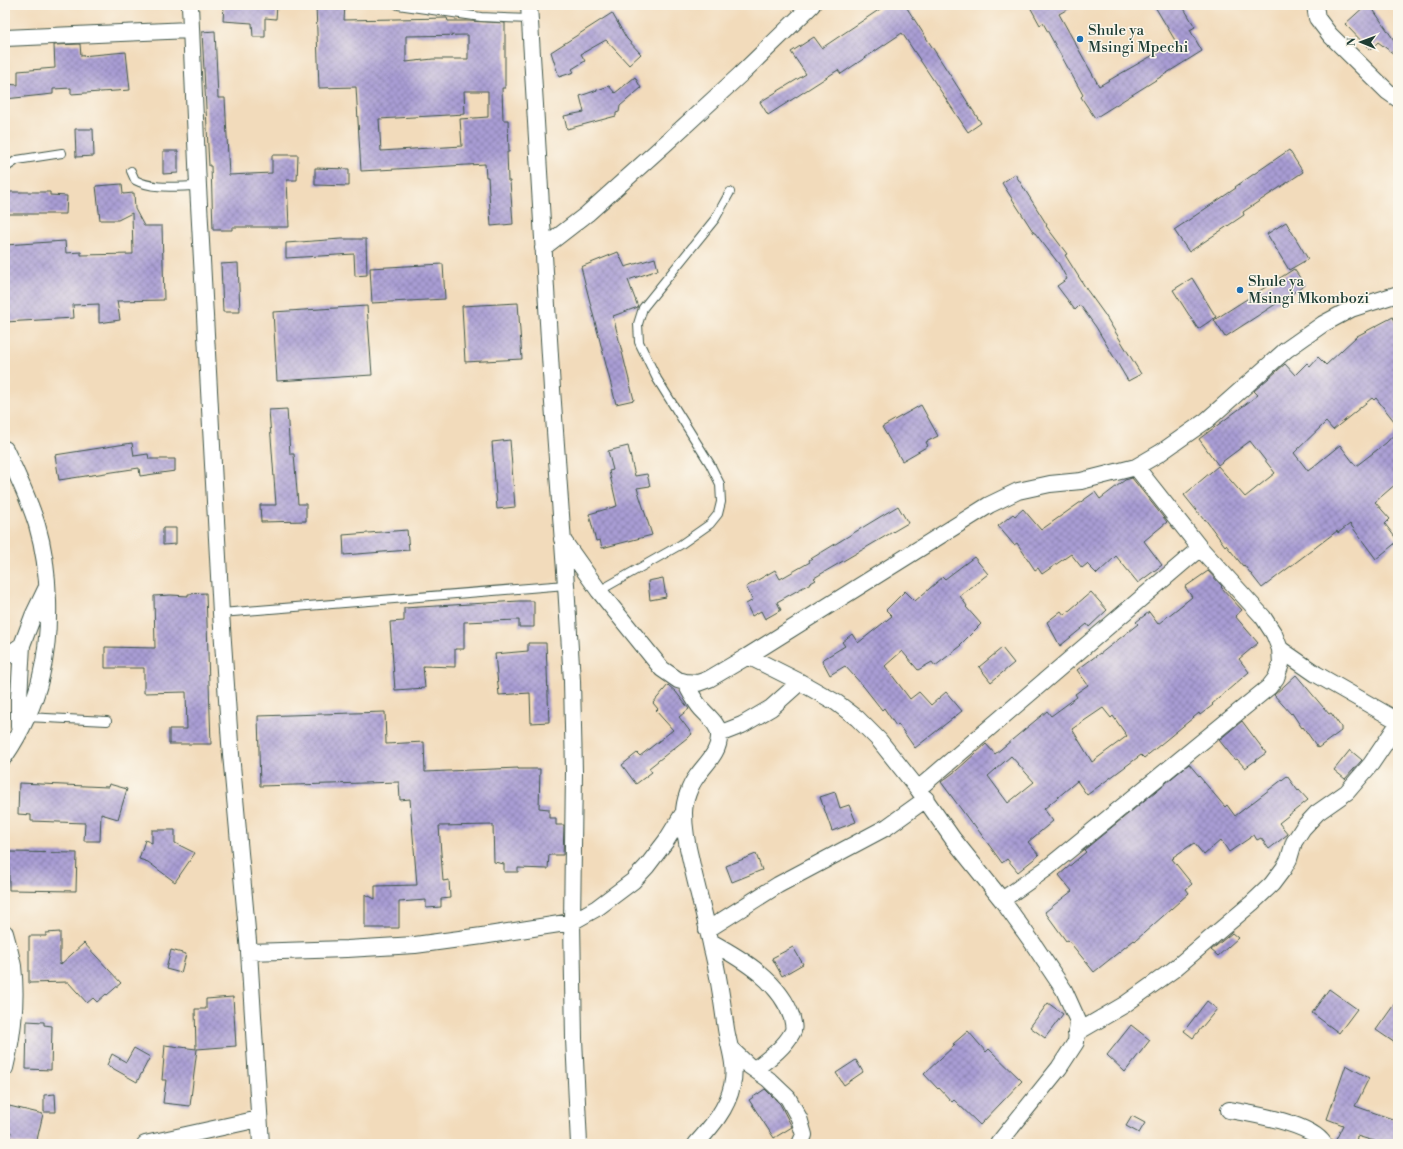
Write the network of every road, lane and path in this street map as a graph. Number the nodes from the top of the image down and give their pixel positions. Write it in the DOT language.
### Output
graph roads {
  1 [pos="190,5"];
  2 [pos="398,5"];
  3 [pos="812,5"];
  4 [pos="1315,5"];
  5 [pos="530,12"];
  6 [pos="190,30"];
  7 [pos="5,38"];
  8 [pos="1398,99"];
  9 [pos="62,153"];
  10 [pos="5,168"];
  11 [pos="131,171"];
  12 [pos="198,186"];
  13 [pos="730,192"];
  14 [pos="543,248"];
  15 [pos="1398,294"];
  16 [pos="5,449"];
  17 [pos="1136,467"];
  18 [pos="562,539"];
  19 [pos="1200,548"];
  20 [pos="566,585"];
  21 [pos="47,586"];
  22 [pos="599,591"];
  23 [pos="221,614"];
  24 [pos="22,645"];
  25 [pos="1280,649"];
  26 [pos="748,656"];
  27 [pos="5,657"];
  28 [pos="685,682"];
  29 [pos="800,682"];
  30 [pos="107,721"];
  31 [pos="1398,721"];
  32 [pos="23,724"];
  33 [pos="1398,724"];
  34 [pos="719,734"];
  35 [pos="5,756"];
  36 [pos="922,794"];
  37 [pos="684,812"];
  38 [pos="1002,900"];
  39 [pos="572,922"];
  40 [pos="5,933"];
  41 [pos="709,936"];
  42 [pos="249,952"];
  43 [pos="1076,1033"];
  44 [pos="730,1048"];
  45 [pos="5,1068"];
  46 [pos="755,1069"];
  47 [pos="1229,1110"];
  48 [pos="259,1119"];
  49 [pos="145,1144"];
  50 [pos="261,1144"];
  51 [pos="579,1144"];
  52 [pos="696,1144"];
  53 [pos="800,1144"];
  54 [pos="998,1144"];
  55 [pos="1324,1144"];
  1 -- 6 [label="street"];
  2 -- 5 [label="lane"];
  3 -- 14 [label="street"];
  4 -- 8 [label="street"];
  5 -- 14 [label="street"];
  6 -- 7 [label="street"];
  6 -- 12 [label="street"];
  9 -- 10 [label="lane"];
  11 -- 12 [label="lane"];
  12 -- 23 [label="street"];
  13 -- 22 [label="lane"];
  14 -- 18 [label="street"];
  15 -- 17 [label="street"];
  16 -- 21 [label="street"];
  17 -- 19 [label="street"];
  17 -- 26 [label="street"];
  18 -- 20 [label="street"];
  18 -- 22 [label="street"];
  19 -- 25 [label="street"];
  19 -- 36 [label="street"];
  20 -- 23 [label="lane"];
  20 -- 39 [label="street"];
  21 -- 24 [label="street"];
  21 -- 32 [label="street"];
  22 -- 28 [label="street"];
  23 -- 42 [label="street"];
  24 -- 27 [label="street"];
  24 -- 32 [label="street"];
  25 -- 31 [label="street"];
  25 -- 38 [label="street"];
  26 -- 28 [label="street"];
  26 -- 29 [label="street"];
  28 -- 34 [label="street"];
  29 -- 34 [label="street"];
  29 -- 36 [label="street"];
  30 -- 32 [label="lane"];
  32 -- 35 [label="street"];
  33 -- 43 [label="street"];
  34 -- 37 [label="street"];
  36 -- 38 [label="street"];
  36 -- 41 [label="street"];
  37 -- 39 [label="street"];
  37 -- 41 [label="street"];
  38 -- 43 [label="street"];
  39 -- 42 [label="street"];
  39 -- 51 [label="street"];
  40 -- 45 [label="street"];
  41 -- 44 [label="street"];
  41 -- 46 [label="street"];
  42 -- 48 [label="street"];
  43 -- 54 [label="street"];
  44 -- 46 [label="street"];
  44 -- 52 [label="street"];
  46 -- 53 [label="street"];
  47 -- 55 [label="street"];
  48 -- 49 [label="street"];
  48 -- 50 [label="street"];
}
